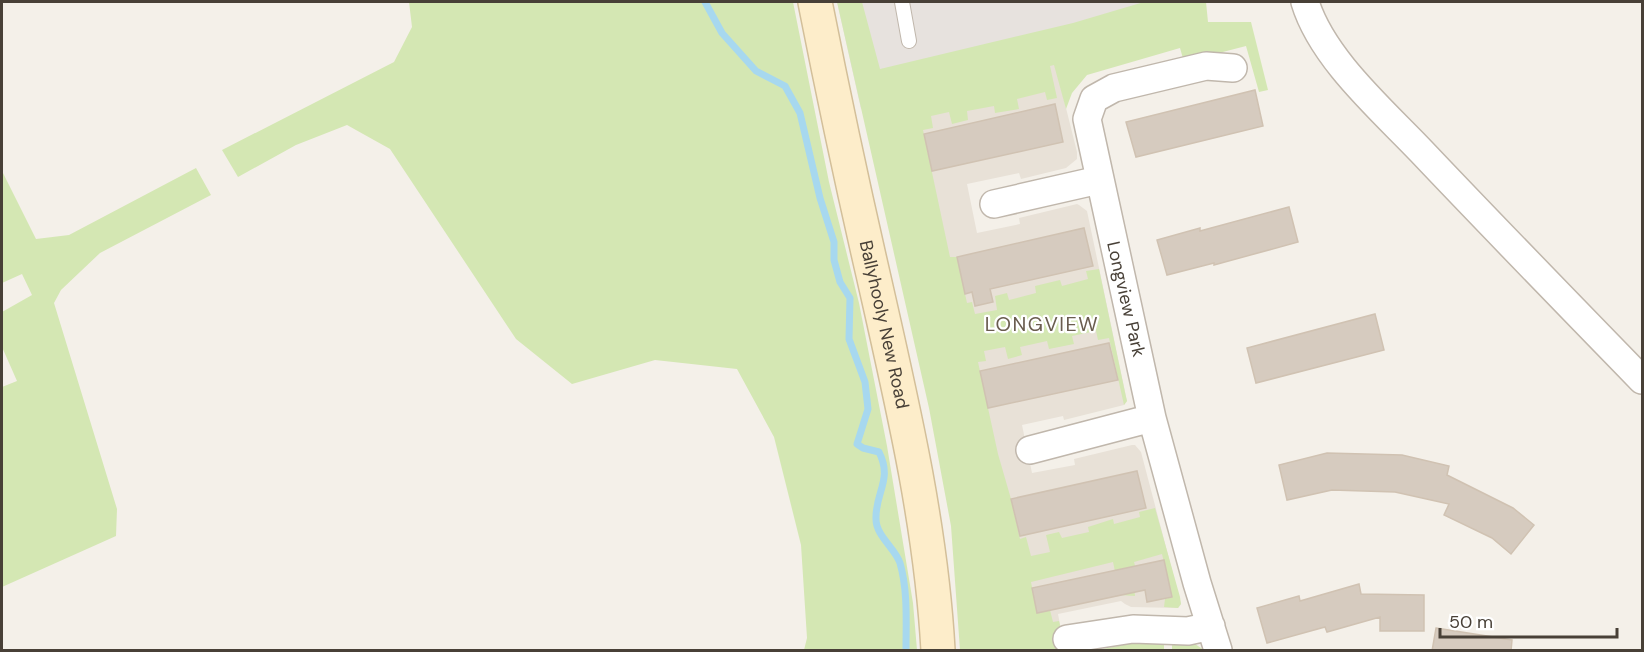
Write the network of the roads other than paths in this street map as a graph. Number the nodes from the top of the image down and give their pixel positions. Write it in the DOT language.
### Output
graph roads {
  1 [pos="815,2"];
  2 [pos="902,2"];
  3 [pos="1305,2"];
  4 [pos="909,41"];
  5 [pos="1233,68"];
  6 [pos="1099,180"];
  7 [pos="994,204"];
  8 [pos="1642,380"];
  9 [pos="1152,418"];
  10 [pos="1030,450"];
  11 [pos="1214,638"];
  12 [pos="1067,639"];
  13 [pos="938,651"];
  1 -- 13 [label="main road, Ballyhooly New Road"];
  2 -- 4 [label="lane"];
  3 -- 8 [label="street"];
  5 -- 6 [label="street, Longview Park"];
  6 -- 7 [label="street"];
  6 -- 9 [label="street, Longview Park"];
  9 -- 10 [label="street"];
  9 -- 11 [label="street, Longview Park"];
  11 -- 12 [label="street, Longview Park"];
}
